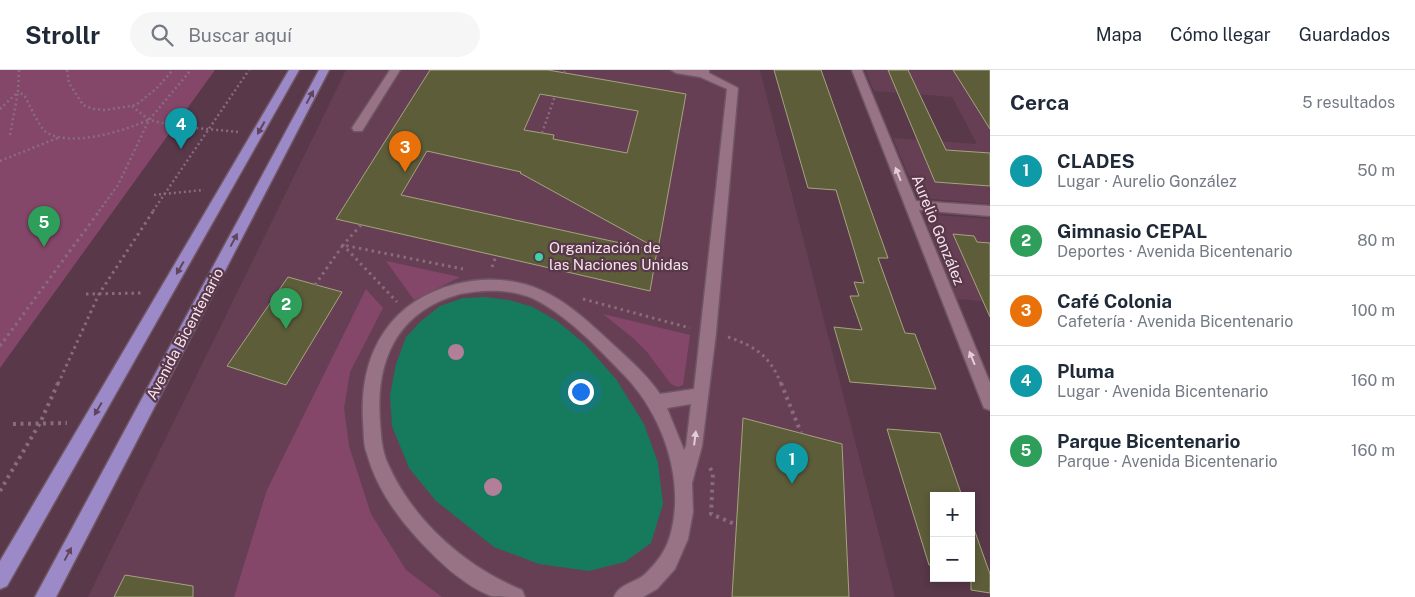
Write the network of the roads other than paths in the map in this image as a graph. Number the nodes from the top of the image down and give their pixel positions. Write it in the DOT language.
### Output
graph roads {
  1 [pos="294,70"];
  2 [pos="324,70"];
  3 [pos="395,70"];
  4 [pos="676,70"];
  5 [pos="857,70"];
  6 [pos="703,72"];
  7 [pos="358,128"];
  8 [pos="911,205"];
  9 [pos="990,211"];
  10 [pos="699,396"];
  11 [pos="656,402"];
  12 [pos="990,403"];
  13 [pos="684,480"];
  14 [pos="0,580"];
  15 [pos="640,593"];
  16 [pos="510,596"];
  17 [pos="45,597"];
  18 [pos="624,597"];
  1 -- 14 [label="main road, one-way"];
  17 -- 2 [label="main road, Avenida Bicentenario, one-way"];
  3 -- 7 [label="street"];
  4 -- 6 [label="street"];
  8 -- 5 [label="street, Aurelio González, one-way"];
  6 -- 10 [label="street"];
  8 -- 9 [label="street"];
  12 -- 8 [label="street, Aurelio González, one-way"];
  10 -- 11 [label="street"];
  13 -- 10 [label="street, one-way"];
  11 -- 13 [label="street"];
  11 -- 16 [label="street"];
  13 -- 15 [label="street"];
  15 -- 18 [label="street"];
}
